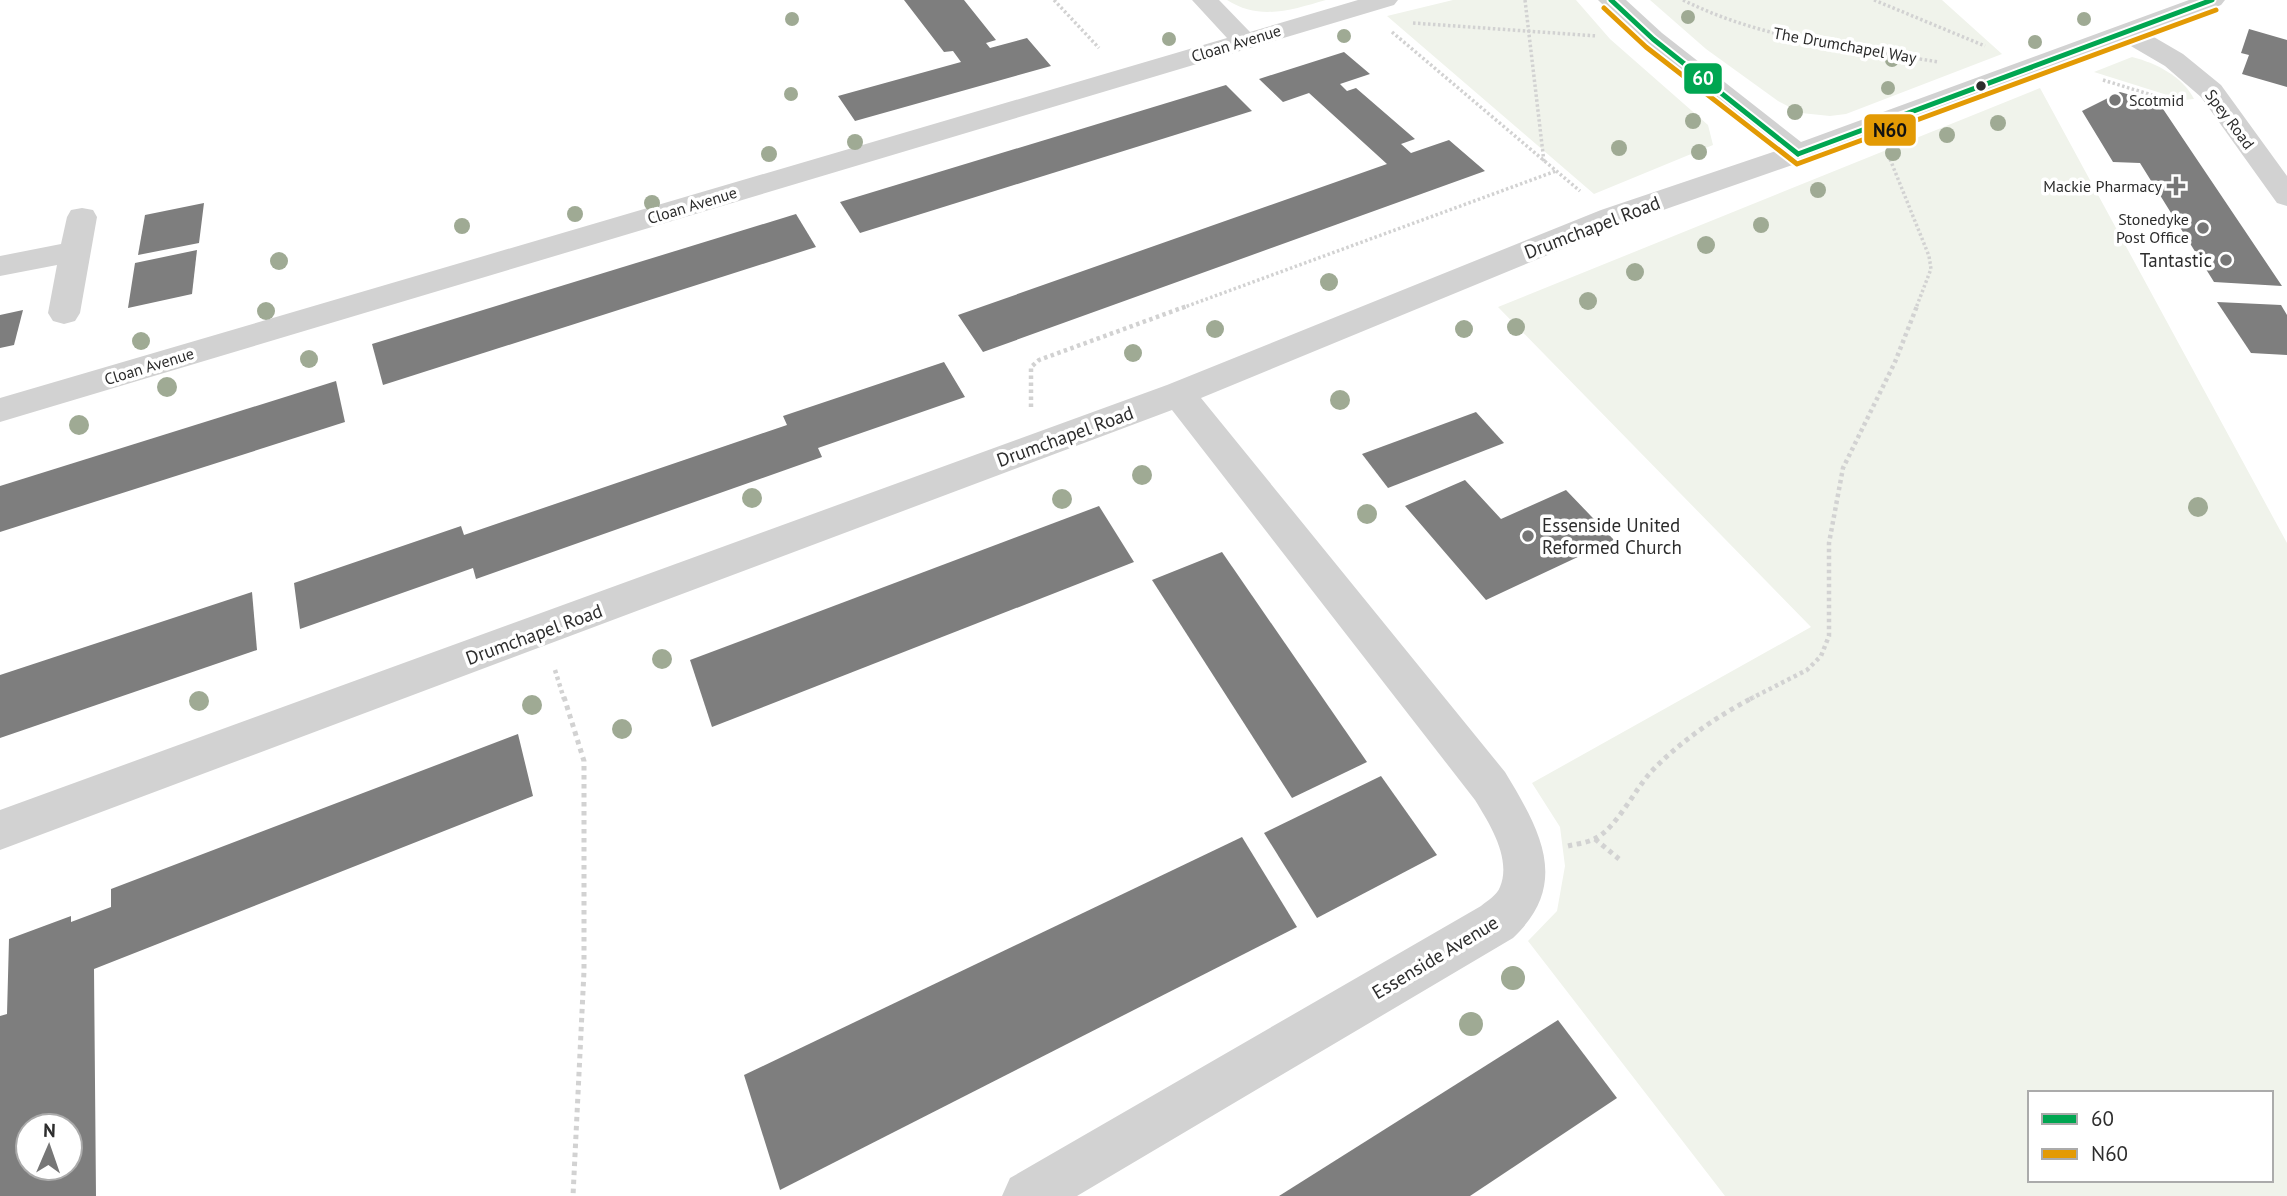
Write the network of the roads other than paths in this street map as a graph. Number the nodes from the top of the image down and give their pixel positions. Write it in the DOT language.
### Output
graph roads {
  1 [pos="1205,0"];
  2 [pos="1611,0"];
  3 [pos="2152,0"];
  4 [pos="2212,0"];
  5 [pos="1375,9"];
  6 [pos="2177,13"];
  7 [pos="2126,32"];
  8 [pos="1244,41"];
  9 [pos="1798,154"];
  10 [pos="2287,197"];
  11 [pos="82,217"];
  12 [pos="75,251"];
  13 [pos="0,266"];
  14 [pos="64,313"];
  15 [pos="1179,394"];
  16 [pos="0,411"];
  17 [pos="0,830"];
  18 [pos="1028,1196"];
  1 -- 8 [label="street"];
  2 -- 9 [label="street"];
  3 -- 6 [label="street"];
  4 -- 6 [label="street, Drumchapel Road"];
  5 -- 8 [label="street, Cloan Avenue"];
  6 -- 7 [label="street, Drumchapel Road"];
  7 -- 9 [label="street, Drumchapel Road"];
  7 -- 10 [label="street, Spey Road"];
  8 -- 16 [label="street, Cloan Avenue"];
  9 -- 15 [label="street, Drumchapel Road"];
  11 -- 12 [label="street"];
  12 -- 13 [label="street"];
  12 -- 14 [label="street"];
  15 -- 17 [label="street, Drumchapel Road"];
  15 -- 18 [label="street, Essenside Avenue"];
}
